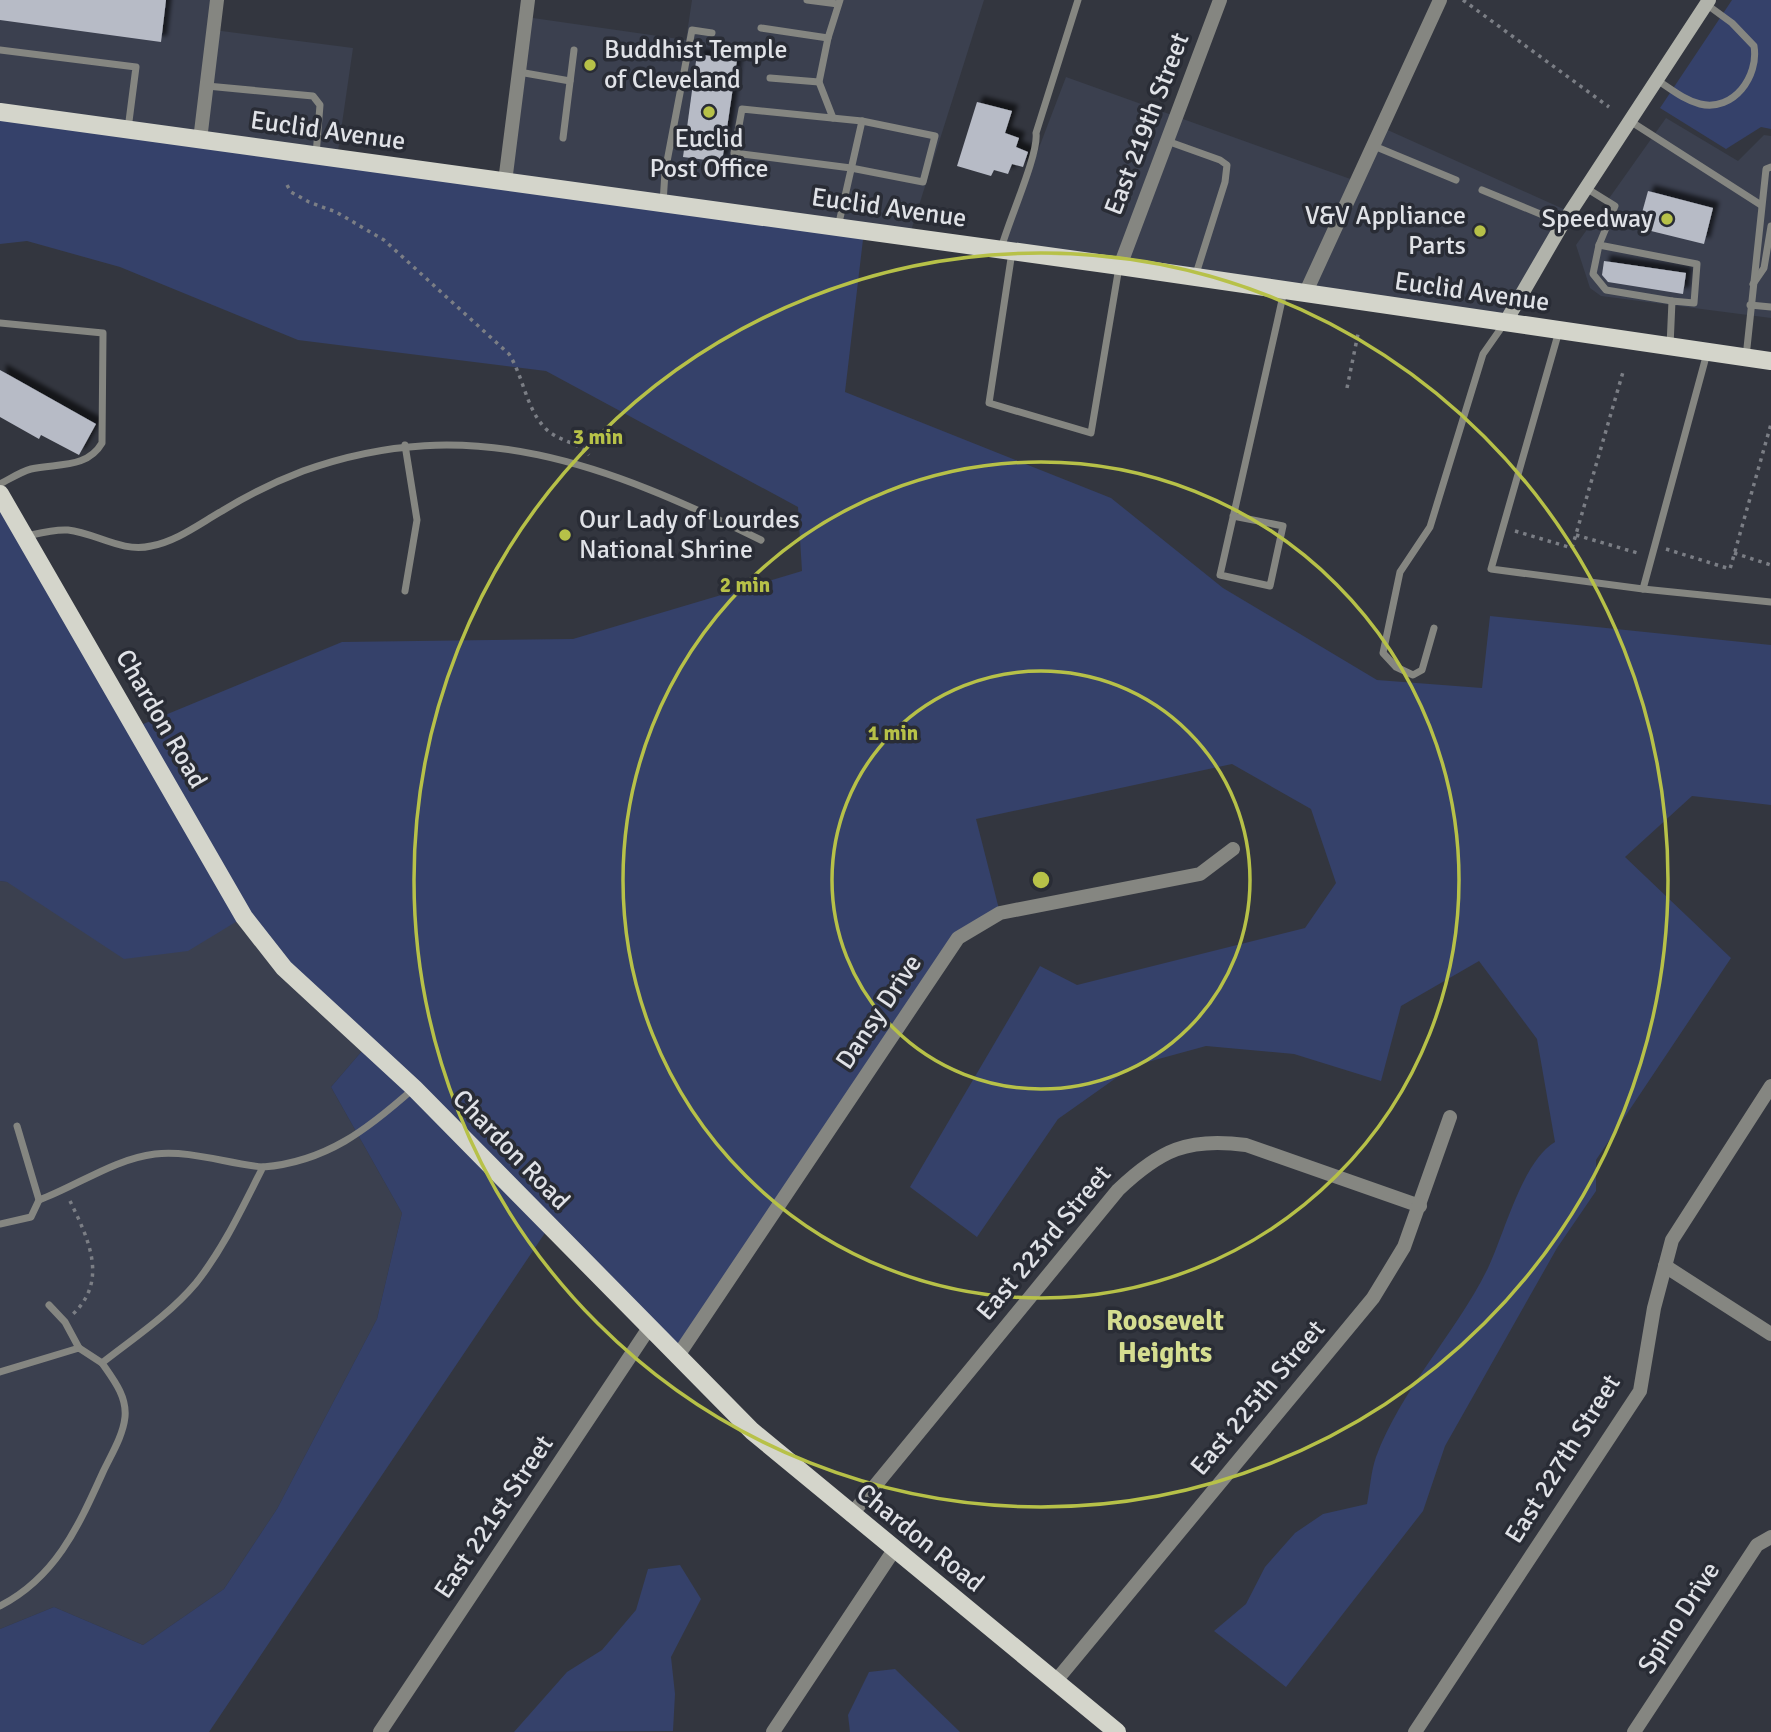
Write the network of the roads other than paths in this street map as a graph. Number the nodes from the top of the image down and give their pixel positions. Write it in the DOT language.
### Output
graph roads {
  1 [pos="217,0"];
  2 [pos="528,0"];
  3 [pos="807,0"];
  4 [pos="1078,0"];
  5 [pos="1220,0"];
  6 [pos="1440,0"];
  7 [pos="839,2"];
  8 [pos="1708,2"];
  9 [pos="761,28"];
  10 [pos="712,33"];
  11 [pos="828,38"];
  12 [pos="0,50"];
  13 [pos="574,50"];
  14 [pos="519,72"];
  15 [pos="770,78"];
  16 [pos="1657,80"];
  17 [pos="570,81"];
  18 [pos="818,82"];
  19 [pos="206,86"];
  20 [pos="0,112"];
  21 [pos="833,118"];
  22 [pos="862,121"];
  23 [pos="1630,121"];
  24 [pos="128,130"];
  25 [pos="563,138"];
  26 [pos="200,139"];
  27 [pos="1167,141"];
  28 [pos="1373,146"];
  29 [pos="316,156"];
  30 [pos="1771,167"];
  31 [pos="851,169"];
  32 [pos="1455,180"];
  33 [pos="505,182"];
  34 [pos="1586,188"];
  35 [pos="1482,190"];
  36 [pos="663,203"];
  37 [pos="1761,205"];
  38 [pos="1563,223"];
  39 [pos="1771,226"];
  40 [pos="838,227"];
  41 [pos="1599,245"];
  42 [pos="1006,251"];
  43 [pos="1120,266"];
  44 [pos="1195,277"];
  45 [pos="1752,285"];
  46 [pos="1284,290"];
  47 [pos="1305,293"];
  48 [pos="1672,301"];
  49 [pos="1750,304"];
  50 [pos="1771,307"];
  51 [pos="0,323"];
  52 [pos="1504,323"];
  53 [pos="1559,331"];
  54 [pos="1670,347"];
  55 [pos="1707,352"];
  56 [pos="1746,358"];
  57 [pos="1771,361"];
  58 [pos="405,445"];
  59 [pos="0,484"];
  60 [pos="0,494"];
  61 [pos="1233,516"];
  62 [pos="26,536"];
  63 [pos="761,540"];
  64 [pos="1643,589"];
  65 [pos="405,591"];
  66 [pos="1771,601"];
  67 [pos="1434,628"];
  68 [pos="1233,849"];
  69 [pos="1771,1086"];
  70 [pos="414,1088"];
  71 [pos="1450,1117"];
  72 [pos="17,1126"];
  73 [pos="263,1167"];
  74 [pos="39,1200"];
  75 [pos="1420,1206"];
  76 [pos="0,1224"];
  77 [pos="1665,1266"];
  78 [pos="49,1305"];
  79 [pos="649,1328"];
  80 [pos="1771,1334"];
  81 [pos="79,1348"];
  82 [pos="677,1357"];
  83 [pos="102,1363"];
  84 [pos="0,1372"];
  85 [pos="851,1515"];
  86 [pos="1771,1537"];
  87 [pos="894,1550"];
  88 [pos="0,1606"];
  89 [pos="1055,1682"];
  90 [pos="380,1732"];
  91 [pos="773,1732"];
  92 [pos="1117,1732"];
  93 [pos="1415,1732"];
  94 [pos="1634,1732"];
  1 -- 19 [label="street"];
  2 -- 14 [label="street"];
  3 -- 7 [label="lane"];
  4 -- 42 [label="lane"];
  5 -- 27 [label="street, East 219th Street"];
  6 -- 28 [label="street"];
  7 -- 11 [label="lane"];
  8 -- 16 [label="street"];
  8 -- 16 [label="lane"];
  9 -- 11 [label="lane"];
  10 -- 36 [label="lane"];
  11 -- 18 [label="lane"];
  12 -- 24 [label="lane"];
  13 -- 17 [label="lane"];
  14 -- 17 [label="lane"];
  14 -- 33 [label="street"];
  15 -- 18 [label="lane"];
  16 -- 23 [label="street"];
  17 -- 25 [label="lane"];
  18 -- 21 [label="lane"];
  19 -- 26 [label="street"];
  19 -- 29 [label="lane"];
  20 -- 24 [label="main road, Euclid Avenue"];
  21 -- 22 [label="lane"];
  21 -- 31 [label="lane"];
  22 -- 31 [label="lane"];
  22 -- 31 [label="lane"];
  23 -- 34 [label="street"];
  23 -- 37 [label="lane"];
  24 -- 26 [label="main road, Euclid Avenue"];
  26 -- 29 [label="main road, Euclid Avenue"];
  27 -- 43 [label="street, East 219th Street"];
  27 -- 44 [label="lane"];
  28 -- 32 [label="lane"];
  28 -- 47 [label="street"];
  29 -- 33 [label="main road, Euclid Avenue"];
  30 -- 37 [label="lane"];
  31 -- 40 [label="lane"];
  33 -- 36 [label="main road, Euclid Avenue"];
  34 -- 38 [label="street"];
  34 -- 41 [label="lane"];
  35 -- 38 [label="lane"];
  36 -- 40 [label="main road, Euclid Avenue"];
  37 -- 45 [label="lane"];
  38 -- 52 [label="street"];
  39 -- 45 [label="lane"];
  40 -- 42 [label="main road, Euclid Avenue"];
  41 -- 48 [label="lane"];
  41 -- 48 [label="lane"];
  42 -- 43 [label="main road, Euclid Avenue"];
  42 -- 43 [label="lane"];
  43 -- 44 [label="main road, Euclid Avenue"];
  44 -- 46 [label="main road, Euclid Avenue"];
  45 -- 49 [label="lane"];
  46 -- 47 [label="main road, Euclid Avenue"];
  46 -- 61 [label="lane"];
  47 -- 52 [label="main road, Euclid Avenue"];
  48 -- 54 [label="lane"];
  49 -- 50 [label="lane"];
  49 -- 56 [label="lane"];
  51 -- 59 [label="lane"];
  52 -- 53 [label="main road, Euclid Avenue"];
  52 -- 67 [label="lane"];
  53 -- 54 [label="main road, Euclid Avenue"];
  53 -- 64 [label="lane"];
  54 -- 55 [label="main road, Euclid Avenue"];
  55 -- 56 [label="main road, Euclid Avenue"];
  55 -- 64 [label="lane"];
  56 -- 57 [label="main road, Euclid Avenue"];
  58 -- 62 [label="lane"];
  58 -- 63 [label="lane"];
  58 -- 65 [label="lane"];
  60 -- 62 [label="main road, Chardon Road"];
  61 -- 61 [label="lane"];
  62 -- 70 [label="main road, Chardon Road"];
  64 -- 66 [label="lane"];
  68 -- 82 [label="street, Dansy Drive"];
  69 -- 77 [label="street, East 227th Street"];
  70 -- 73 [label="lane"];
  70 -- 79 [label="main road, Chardon Road"];
  71 -- 75 [label="street, East 225th Street"];
  72 -- 74 [label="lane"];
  73 -- 74 [label="lane"];
  73 -- 83 [label="lane"];
  74 -- 76 [label="lane"];
  75 -- 85 [label="street, East 223rd Street"];
  75 -- 89 [label="street, East 225th Street"];
  77 -- 80 [label="street"];
  77 -- 93 [label="street, East 227th Street"];
  78 -- 81 [label="lane"];
  79 -- 82 [label="main road, Chardon Road"];
  79 -- 90 [label="street, East 221st Street"];
  81 -- 83 [label="lane"];
  81 -- 84 [label="lane"];
  82 -- 85 [label="main road, Chardon Road"];
  83 -- 88 [label="lane"];
  85 -- 87 [label="main road, Chardon Road"];
  86 -- 94 [label="street, Spino Drive"];
  87 -- 89 [label="main road, Chardon Road"];
  87 -- 91 [label="street"];
  89 -- 92 [label="main road, Chardon Road"];
}
